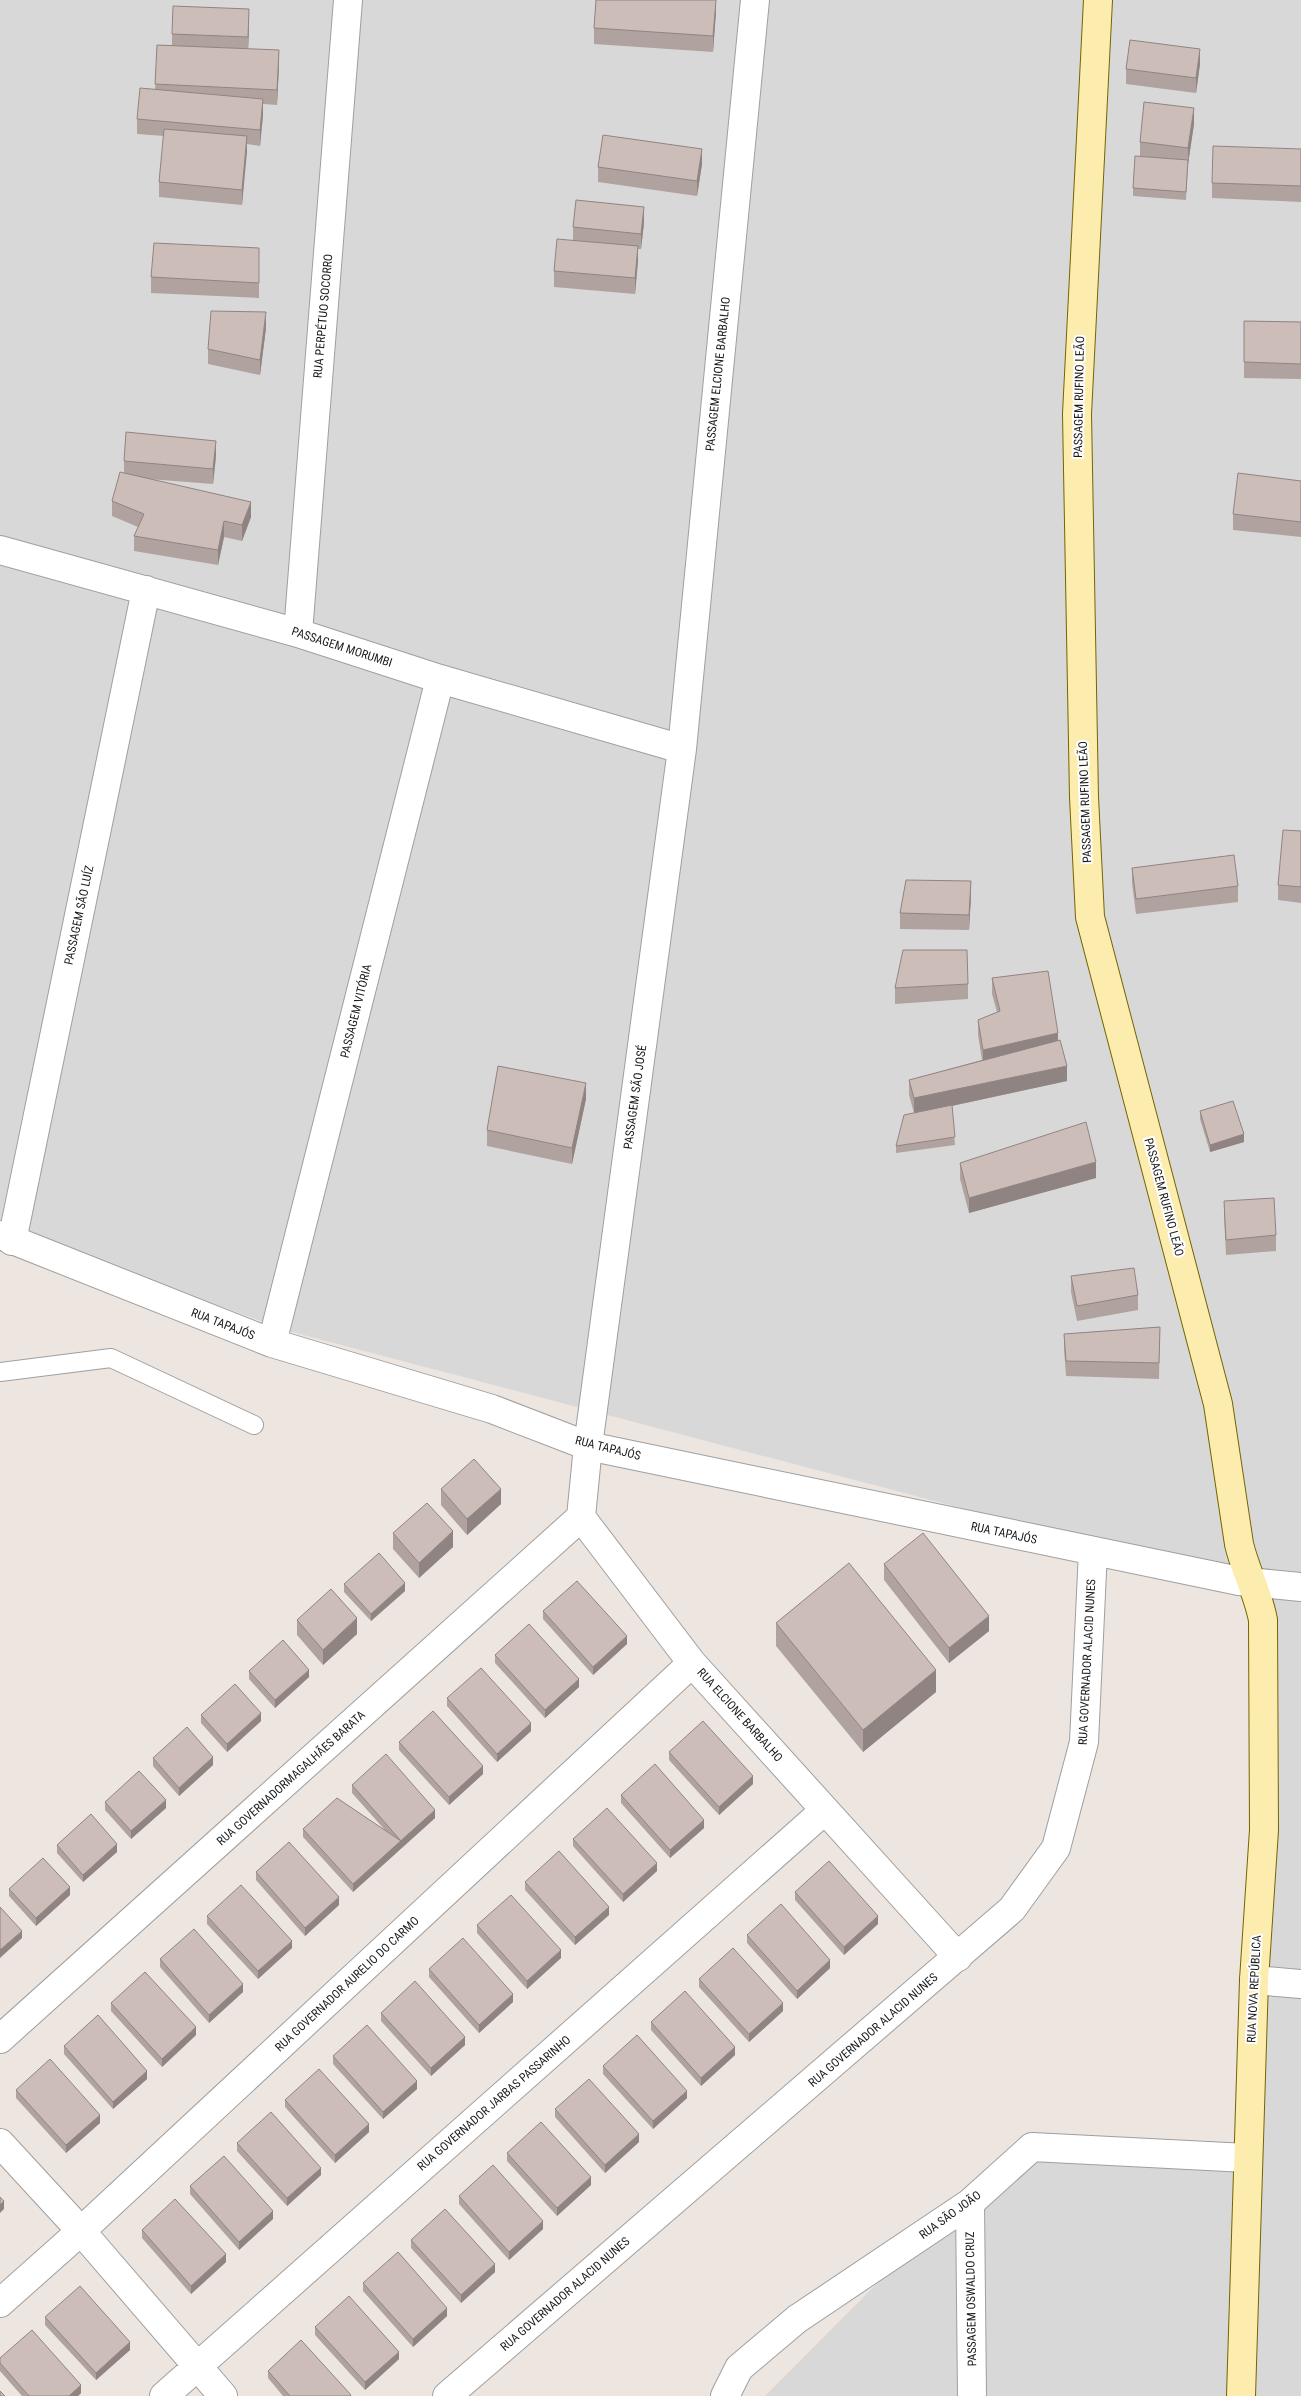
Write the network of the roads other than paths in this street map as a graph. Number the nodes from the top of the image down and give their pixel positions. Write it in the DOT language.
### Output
graph roads {
  1 [pos="348,0"];
  2 [pos="754,0"];
  3 [pos="1098,0"];
  4 [pos="0,550"];
  5 [pos="146,590"];
  6 [pos="298,633"];
  7 [pos="440,679"];
  8 [pos="682,749"];
  9 [pos="6,1238"];
  10 [pos="272,1343"];
  11 [pos="0,1372"];
  12 [pos="254,1425"];
  13 [pos="588,1446"];
  14 [pos="581,1517"];
  15 [pos="1093,1551"];
  16 [pos="1246,1582"];
  17 [pos="1301,1587"];
  18 [pos="692,1663"];
  19 [pos="825,1810"];
  20 [pos="958,1957"];
  21 [pos="1254,1980"];
  22 [pos="1301,1984"];
  23 [pos="0,2039"];
  24 [pos="0,2143"];
  25 [pos="1247,2158"];
  26 [pos="970,2203"];
  27 [pos="82,2231"];
  28 [pos="0,2303"];
  29 [pos="197,2366"];
  30 [pos="164,2396"];
  31 [pos="223,2396"];
  32 [pos="447,2396"];
  33 [pos="726,2396"];
  34 [pos="972,2396"];
  35 [pos="1241,2396"];
  1 -- 6 [label="street, RUA PERPÉTUO SOCORRO"];
  2 -- 8 [label="street, PASSAGEM ELCIONE BARBALHO"];
  3 -- 16 [label="street, PASSAGEM RUFINO LEÃO"];
  4 -- 5 [label="street, PASSAGEM MORUMBI"];
  5 -- 6 [label="street, PASSAGEM MORUMBI"];
  5 -- 9 [label="street, PASSAGEM SÃO LUÍZ"];
  6 -- 7 [label="street, PASSAGEM MORUMBI"];
  7 -- 8 [label="street, PASSAGEM MORUMBI"];
  7 -- 10 [label="street, PASSAGEM VITÓRIA"];
  8 -- 13 [label="street, PASSAGEM SÃO JOSÉ"];
  9 -- 10 [label="street, RUA TAPAJÓS"];
  10 -- 13 [label="street, RUA TAPAJÓS"];
  11 -- 12 [label="lane"];
  13 -- 14 [label="street"];
  13 -- 15 [label="street, RUA TAPAJÓS"];
  14 -- 18 [label="street, RUA ELCIONE BARBALHO"];
  14 -- 23 [label="street, RUA GOVERNADORMAGALHÃES BARATA"];
  15 -- 16 [label="street, RUA TAPAJÓS"];
  15 -- 20 [label="street, RUA GOVERNADOR ALACID NUNES"];
  16 -- 17 [label="street, RUA TAPAJÓS"];
  16 -- 21 [label="street, RUA NOVA REPÚBLICA"];
  18 -- 19 [label="street, RUA ELCIONE BARBALHO"];
  18 -- 27 [label="street, RUA GOVERNADOR AURELIO DO CARMO"];
  19 -- 20 [label="street, RUA ELCIONE BARBALHO"];
  19 -- 29 [label="street, RUA GOVERNADOR JARBAS PASSARINHO"];
  20 -- 32 [label="street, RUA GOVERNADOR ALACID NUNES"];
  21 -- 22 [label="street"];
  21 -- 25 [label="street, RUA NOVA REPÚBLICA"];
  24 -- 27 [label="street"];
  25 -- 26 [label="street, RUA SÃO JOÃO"];
  25 -- 35 [label="street, RUA NOVA REPÚBLICA"];
  26 -- 33 [label="street, RUA SÃO JOÃO"];
  26 -- 34 [label="street, PASSAGEM OSWALDO CRUZ"];
  27 -- 28 [label="street, RUA GOVERNADOR AURELIO DO CARMO"];
  27 -- 29 [label="street"];
  29 -- 30 [label="street, RUA GOVERNADOR JARBAS PASSARINHO"];
  29 -- 31 [label="street"];
}
